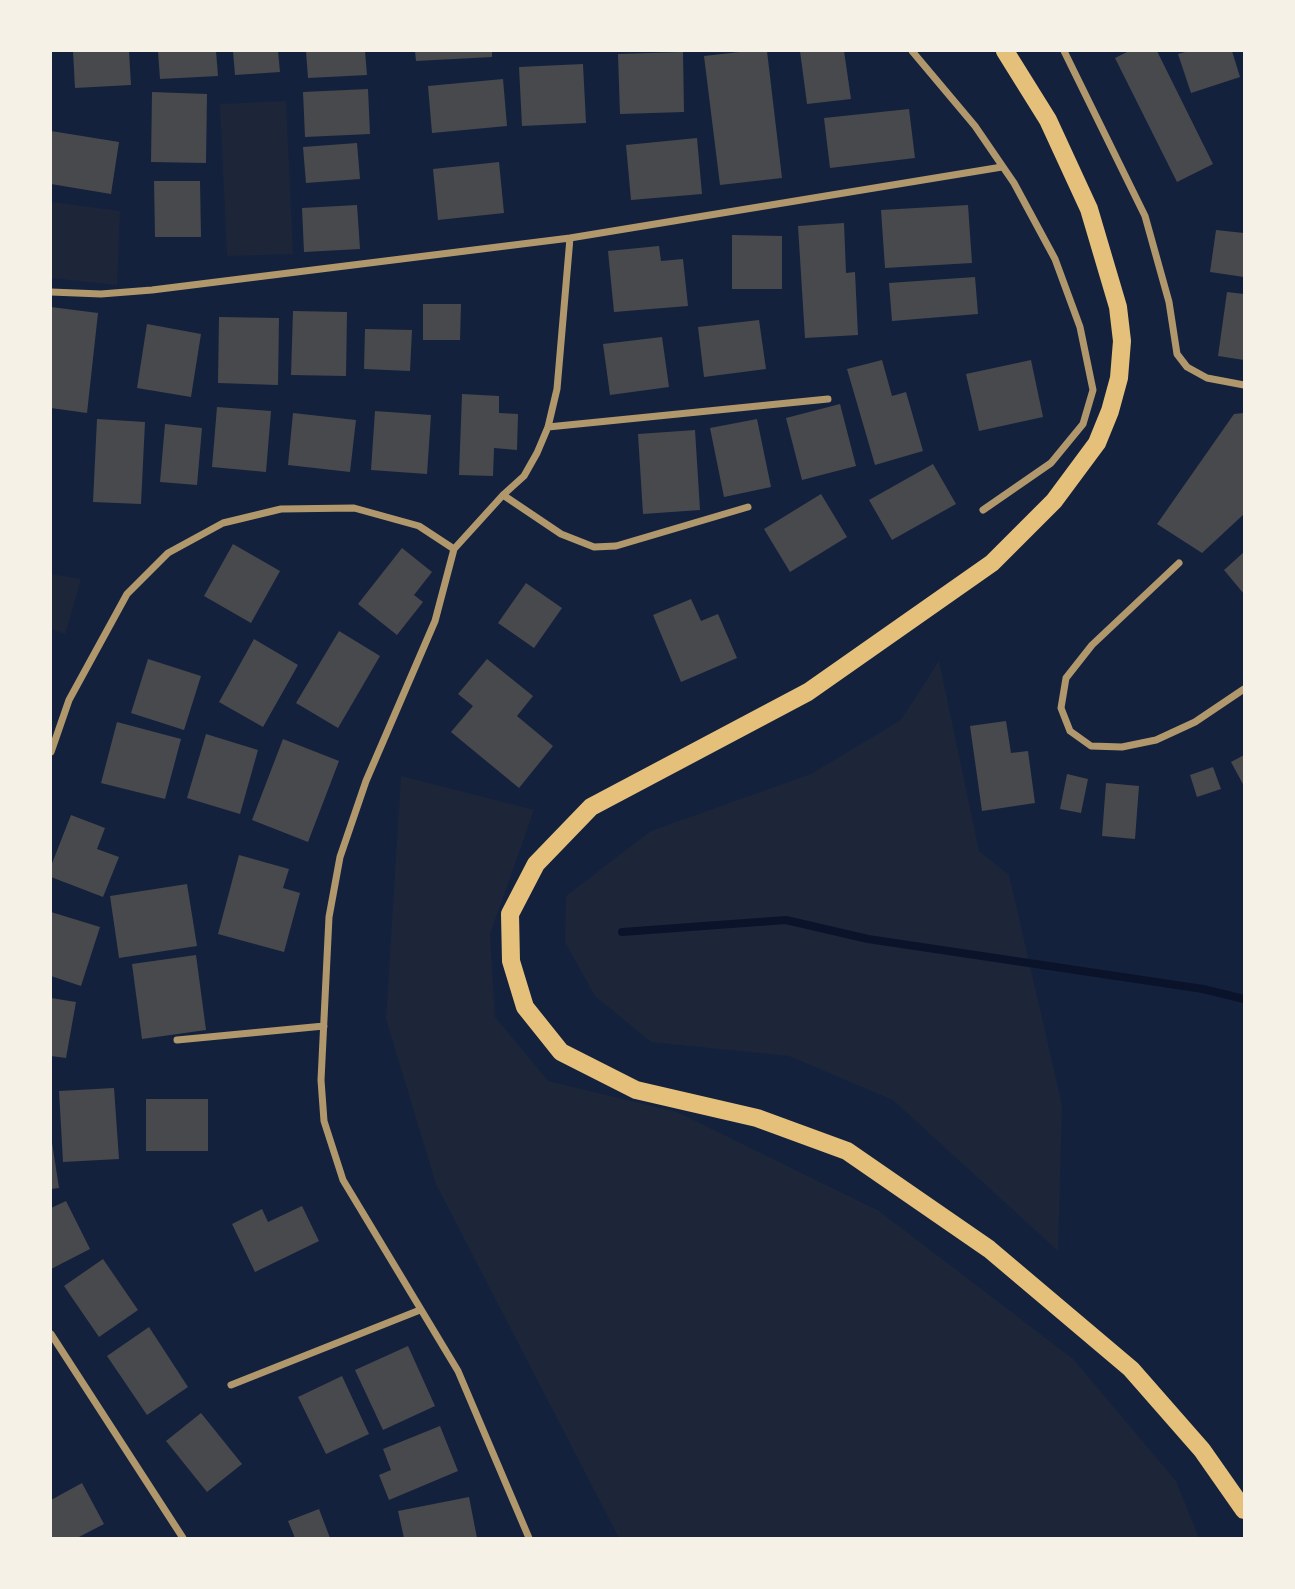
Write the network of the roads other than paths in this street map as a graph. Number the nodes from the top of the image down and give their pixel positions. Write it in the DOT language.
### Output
graph roads {
  1 [pos="912,51"];
  2 [pos="1005,51"];
  3 [pos="1063,51"];
  4 [pos="1002,167"];
  5 [pos="570,238"];
  6 [pos="51,292"];
  7 [pos="1244,385"];
  8 [pos="828,399"];
  9 [pos="548,427"];
  10 [pos="503,495"];
  11 [pos="748,507"];
  12 [pos="982,510"];
  13 [pos="454,549"];
  14 [pos="1179,564"];
  15 [pos="1244,689"];
  16 [pos="51,752"];
  17 [pos="324,1026"];
  18 [pos="177,1040"];
  19 [pos="420,1310"];
  20 [pos="51,1334"];
  21 [pos="231,1385"];
  22 [pos="1244,1510"];
  23 [pos="183,1538"];
  24 [pos="530,1538"];
  1 -- 4 [label="street"];
  2 -- 22 [label="main road"];
  3 -- 7 [label="street"];
  4 -- 5 [label="street"];
  4 -- 12 [label="street"];
  5 -- 6 [label="street"];
  5 -- 9 [label="street"];
  8 -- 9 [label="street"];
  9 -- 10 [label="street"];
  10 -- 11 [label="street"];
  10 -- 13 [label="street"];
  13 -- 16 [label="street"];
  13 -- 17 [label="street"];
  14 -- 15 [label="street"];
  17 -- 18 [label="street"];
  17 -- 19 [label="street"];
  19 -- 21 [label="street"];
  19 -- 24 [label="street"];
  20 -- 23 [label="street"];
}
